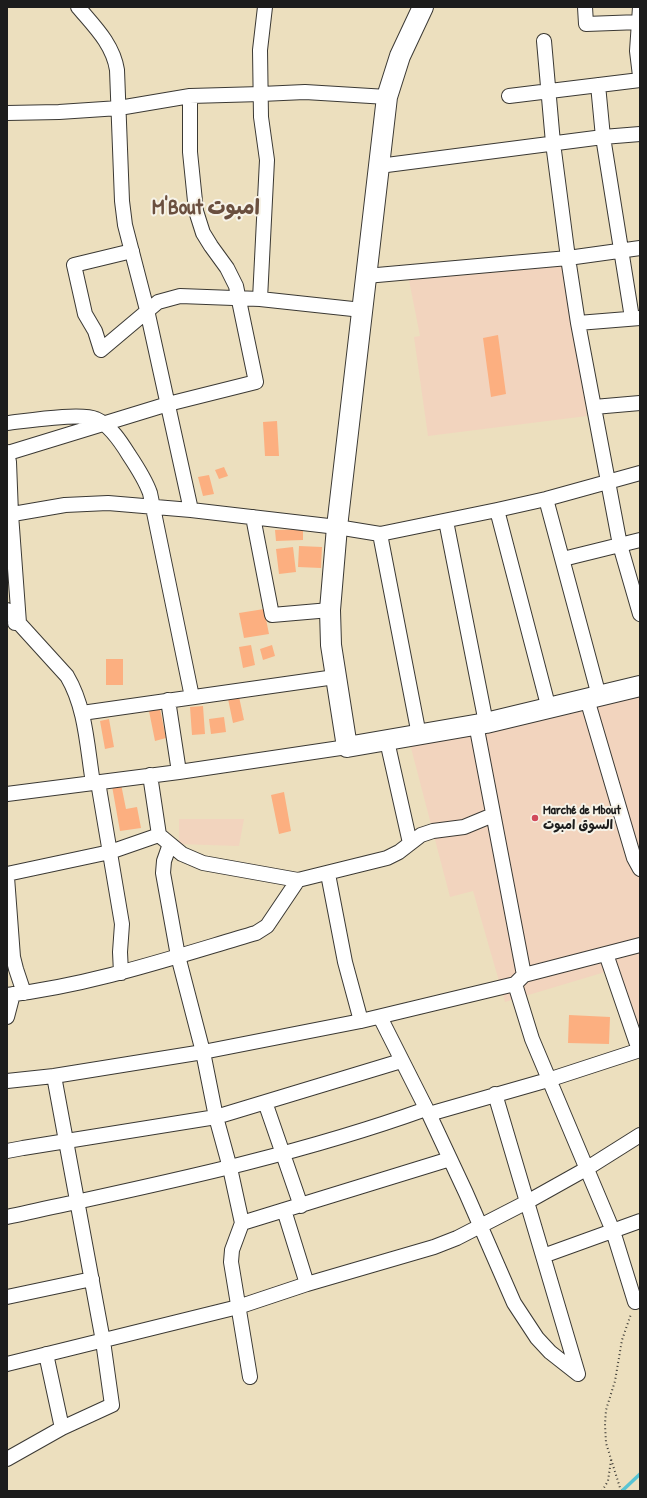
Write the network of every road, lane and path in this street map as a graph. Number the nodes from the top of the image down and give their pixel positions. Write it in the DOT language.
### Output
graph roads {
  1 [pos="78,7"];
  2 [pos="265,7"];
  3 [pos="423,7"];
  4 [pos="585,7"];
  5 [pos="640,7"];
  6 [pos="639,22"];
  7 [pos="544,42"];
  8 [pos="640,76"];
  9 [pos="640,80"];
  10 [pos="598,85"];
  11 [pos="548,91"];
  12 [pos="261,94"];
  13 [pos="190,96"];
  14 [pos="509,96"];
  15 [pos="387,97"];
  16 [pos="119,108"];
  17 [pos="7,112"];
  18 [pos="640,134"];
  19 [pos="603,137"];
  20 [pos="553,144"];
  21 [pos="379,166"];
  22 [pos="640,248"];
  23 [pos="621,250"];
  24 [pos="132,251"];
  25 [pos="568,258"];
  26 [pos="366,276"];
  27 [pos="238,299"];
  28 [pos="260,299"];
  29 [pos="147,310"];
  30 [pos="362,310"];
  31 [pos="636,318"];
  32 [pos="578,323"];
  33 [pos="640,403"];
  34 [pos="168,404"];
  35 [pos="594,407"];
  36 [pos="7,423"];
  37 [pos="104,424"];
  38 [pos="7,452"];
  39 [pos="640,473"];
  40 [pos="608,481"];
  41 [pos="546,499"];
  42 [pos="153,508"];
  43 [pos="191,510"];
  44 [pos="498,510"];
  45 [pos="9,514"];
  46 [pos="253,517"];
  47 [pos="446,520"];
  48 [pos="337,527"];
  49 [pos="380,534"];
  50 [pos="640,540"];
  51 [pos="620,545"];
  52 [pos="563,559"];
  53 [pos="7,610"];
  54 [pos="330,610"];
  55 [pos="640,614"];
  56 [pos="13,623"];
  57 [pos="335,677"];
  58 [pos="640,686"];
  59 [pos="192,697"];
  60 [pos="593,697"];
  61 [pos="168,700"];
  62 [pos="548,709"];
  63 [pos="82,712"];
  64 [pos="481,723"];
  65 [pos="419,735"];
  66 [pos="387,741"];
  67 [pos="348,747"];
  68 [pos="179,772"];
  69 [pos="150,774"];
  70 [pos="95,782"];
  71 [pos="7,794"];
  72 [pos="494,815"];
  73 [pos="164,840"];
  74 [pos="410,843"];
  75 [pos="110,852"];
  76 [pos="640,869"];
  77 [pos="328,874"];
  78 [pos="7,875"];
  79 [pos="298,880"];
  80 [pos="640,945"];
  81 [pos="606,954"];
  82 [pos="178,956"];
  83 [pos="121,973"];
  84 [pos="520,980"];
  85 [pos="14,994"];
  86 [pos="7,1017"];
  87 [pos="380,1017"];
  88 [pos="362,1021"];
  89 [pos="640,1050"];
  90 [pos="203,1052"];
  91 [pos="401,1061"];
  92 [pos="8,1076"];
  93 [pos="54,1076"];
  94 [pos="548,1080"];
  95 [pos="496,1094"];
  96 [pos="265,1102"];
  97 [pos="427,1112"];
  98 [pos="216,1117"];
  99 [pos="640,1135"];
  100 [pos="66,1141"];
  101 [pos="7,1151"];
  102 [pos="282,1153"];
  103 [pos="450,1159"];
  104 [pos="230,1168"];
  105 [pos="586,1169"];
  106 [pos="77,1202"];
  107 [pos="527,1202"];
  108 [pos="301,1206"];
  109 [pos="284,1210"];
  110 [pos="7,1217"];
  111 [pos="640,1221"];
  112 [pos="242,1223"];
  113 [pos="480,1225"];
  114 [pos="613,1231"];
  115 [pos="543,1256"];
  116 [pos="92,1279"];
  117 [pos="307,1284"];
  118 [pos="7,1298"];
  119 [pos="638,1301"];
  120 [pos="238,1306"];
  121 [pos="103,1341"];
  122 [pos="46,1354"];
  123 [pos="7,1364"];
  124 [pos="250,1377"];
  125 [pos="62,1428"];
  126 [pos="611,1458"];
  127 [pos="7,1459"];
  128 [pos="602,1491"];
  129 [pos="621,1491"];
  1 -- 16 [label="street"];
  2 -- 12 [label="street"];
  3 -- 15 [label="main road"];
  4 -- 6 [label="street"];
  5 -- 6 [label="street"];
  6 -- 8 [label="street"];
  7 -- 11 [label="street"];
  9 -- 10 [label="street"];
  10 -- 11 [label="street"];
  10 -- 19 [label="street"];
  11 -- 14 [label="street"];
  11 -- 20 [label="street"];
  12 -- 13 [label="street"];
  12 -- 15 [label="street"];
  12 -- 28 [label="street"];
  13 -- 16 [label="street"];
  13 -- 27 [label="street"];
  15 -- 21 [label="main road"];
  16 -- 17 [label="street"];
  16 -- 24 [label="street"];
  18 -- 19 [label="street"];
  19 -- 20 [label="street"];
  19 -- 23 [label="street"];
  20 -- 21 [label="street"];
  20 -- 25 [label="street"];
  21 -- 26 [label="main road"];
  22 -- 23 [label="street"];
  23 -- 25 [label="street"];
  23 -- 31 [label="street"];
  24 -- 29 [label="street"];
  24 -- 29 [label="street"];
  25 -- 26 [label="street"];
  25 -- 32 [label="street"];
  26 -- 30 [label="main road"];
  27 -- 28 [label="street"];
  27 -- 29 [label="street"];
  27 -- 34 [label="street"];
  28 -- 30 [label="street"];
  29 -- 34 [label="street"];
  30 -- 48 [label="main road"];
  31 -- 32 [label="street"];
  32 -- 35 [label="street"];
  33 -- 35 [label="street"];
  34 -- 37 [label="street"];
  34 -- 43 [label="street"];
  35 -- 40 [label="street"];
  36 -- 37 [label="street"];
  37 -- 38 [label="street"];
  37 -- 42 [label="street"];
  38 -- 45 [label="street"];
  39 -- 40 [label="street"];
  40 -- 41 [label="street"];
  40 -- 51 [label="street"];
  41 -- 44 [label="street"];
  41 -- 52 [label="street"];
  42 -- 43 [label="street"];
  42 -- 45 [label="street"];
  42 -- 59 [label="street"];
  43 -- 46 [label="street"];
  44 -- 47 [label="street"];
  44 -- 62 [label="street"];
  45 -- 56 [label="street"];
  46 -- 48 [label="street"];
  46 -- 54 [label="street"];
  47 -- 49 [label="street"];
  47 -- 64 [label="street"];
  48 -- 49 [label="street"];
  48 -- 54 [label="main road"];
  49 -- 65 [label="street"];
  50 -- 51 [label="street"];
  51 -- 52 [label="street"];
  51 -- 55 [label="street"];
  52 -- 60 [label="street"];
  53 -- 56 [label="street"];
  54 -- 57 [label="main road"];
  56 -- 63 [label="street"];
  57 -- 59 [label="street"];
  57 -- 67 [label="main road"];
  58 -- 60 [label="main road"];
  59 -- 61 [label="street"];
  60 -- 62 [label="main road"];
  60 -- 76 [label="street"];
  61 -- 63 [label="street"];
  61 -- 68 [label="street"];
  62 -- 64 [label="main road"];
  63 -- 70 [label="street"];
  64 -- 65 [label="main road"];
  64 -- 72 [label="street"];
  65 -- 66 [label="main road"];
  66 -- 67 [label="main road"];
  66 -- 74 [label="street"];
  67 -- 68 [label="street"];
  68 -- 69 [label="street"];
  69 -- 70 [label="street"];
  69 -- 73 [label="street"];
  70 -- 71 [label="street"];
  70 -- 75 [label="street"];
  72 -- 74 [label="street"];
  72 -- 84 [label="street"];
  73 -- 75 [label="street"];
  73 -- 79 [label="street"];
  73 -- 82 [label="street"];
  74 -- 77 [label="street"];
  75 -- 78 [label="street"];
  75 -- 83 [label="street"];
  77 -- 79 [label="street"];
  77 -- 88 [label="street"];
  78 -- 85 [label="street"];
  79 -- 82 [label="street"];
  80 -- 81 [label="street"];
  81 -- 84 [label="street"];
  81 -- 89 [label="street"];
  82 -- 83 [label="street"];
  82 -- 90 [label="street"];
  83 -- 85 [label="street"];
  84 -- 87 [label="street"];
  84 -- 94 [label="street"];
  85 -- 86 [label="street"];
  87 -- 88 [label="street"];
  87 -- 91 [label="street"];
  88 -- 90 [label="street"];
  89 -- 94 [label="street"];
  90 -- 93 [label="street"];
  90 -- 98 [label="street"];
  91 -- 96 [label="street"];
  91 -- 97 [label="street"];
  92 -- 93 [label="street"];
  93 -- 100 [label="street"];
  94 -- 95 [label="street"];
  94 -- 105 [label="street"];
  95 -- 97 [label="street"];
  95 -- 107 [label="street"];
  96 -- 98 [label="street"];
  96 -- 102 [label="street"];
  97 -- 102 [label="street"];
  97 -- 103 [label="street"];
  98 -- 100 [label="street"];
  98 -- 104 [label="street"];
  99 -- 105 [label="street"];
  100 -- 101 [label="street"];
  100 -- 106 [label="street"];
  102 -- 104 [label="street"];
  102 -- 108 [label="street"];
  103 -- 108 [label="street"];
  103 -- 113 [label="street"];
  104 -- 106 [label="street"];
  104 -- 112 [label="street"];
  105 -- 107 [label="street"];
  105 -- 114 [label="street"];
  106 -- 110 [label="street"];
  106 -- 116 [label="street"];
  107 -- 113 [label="street"];
  107 -- 115 [label="street"];
  108 -- 109 [label="street"];
  109 -- 112 [label="street"];
  109 -- 117 [label="street"];
  111 -- 114 [label="street"];
  112 -- 120 [label="street"];
  113 -- 115 [label="street"];
  113 -- 117 [label="street"];
  114 -- 115 [label="street"];
  114 -- 119 [label="street"];
  116 -- 118 [label="street"];
  116 -- 121 [label="street"];
  117 -- 120 [label="street"];
  119 -- 126 [label="path"];
  120 -- 121 [label="street"];
  120 -- 124 [label="street"];
  121 -- 122 [label="street"];
  121 -- 125 [label="street"];
  122 -- 123 [label="street"];
  122 -- 125 [label="street"];
  125 -- 127 [label="street"];
  126 -- 128 [label="path"];
  126 -- 129 [label="path"];
}
